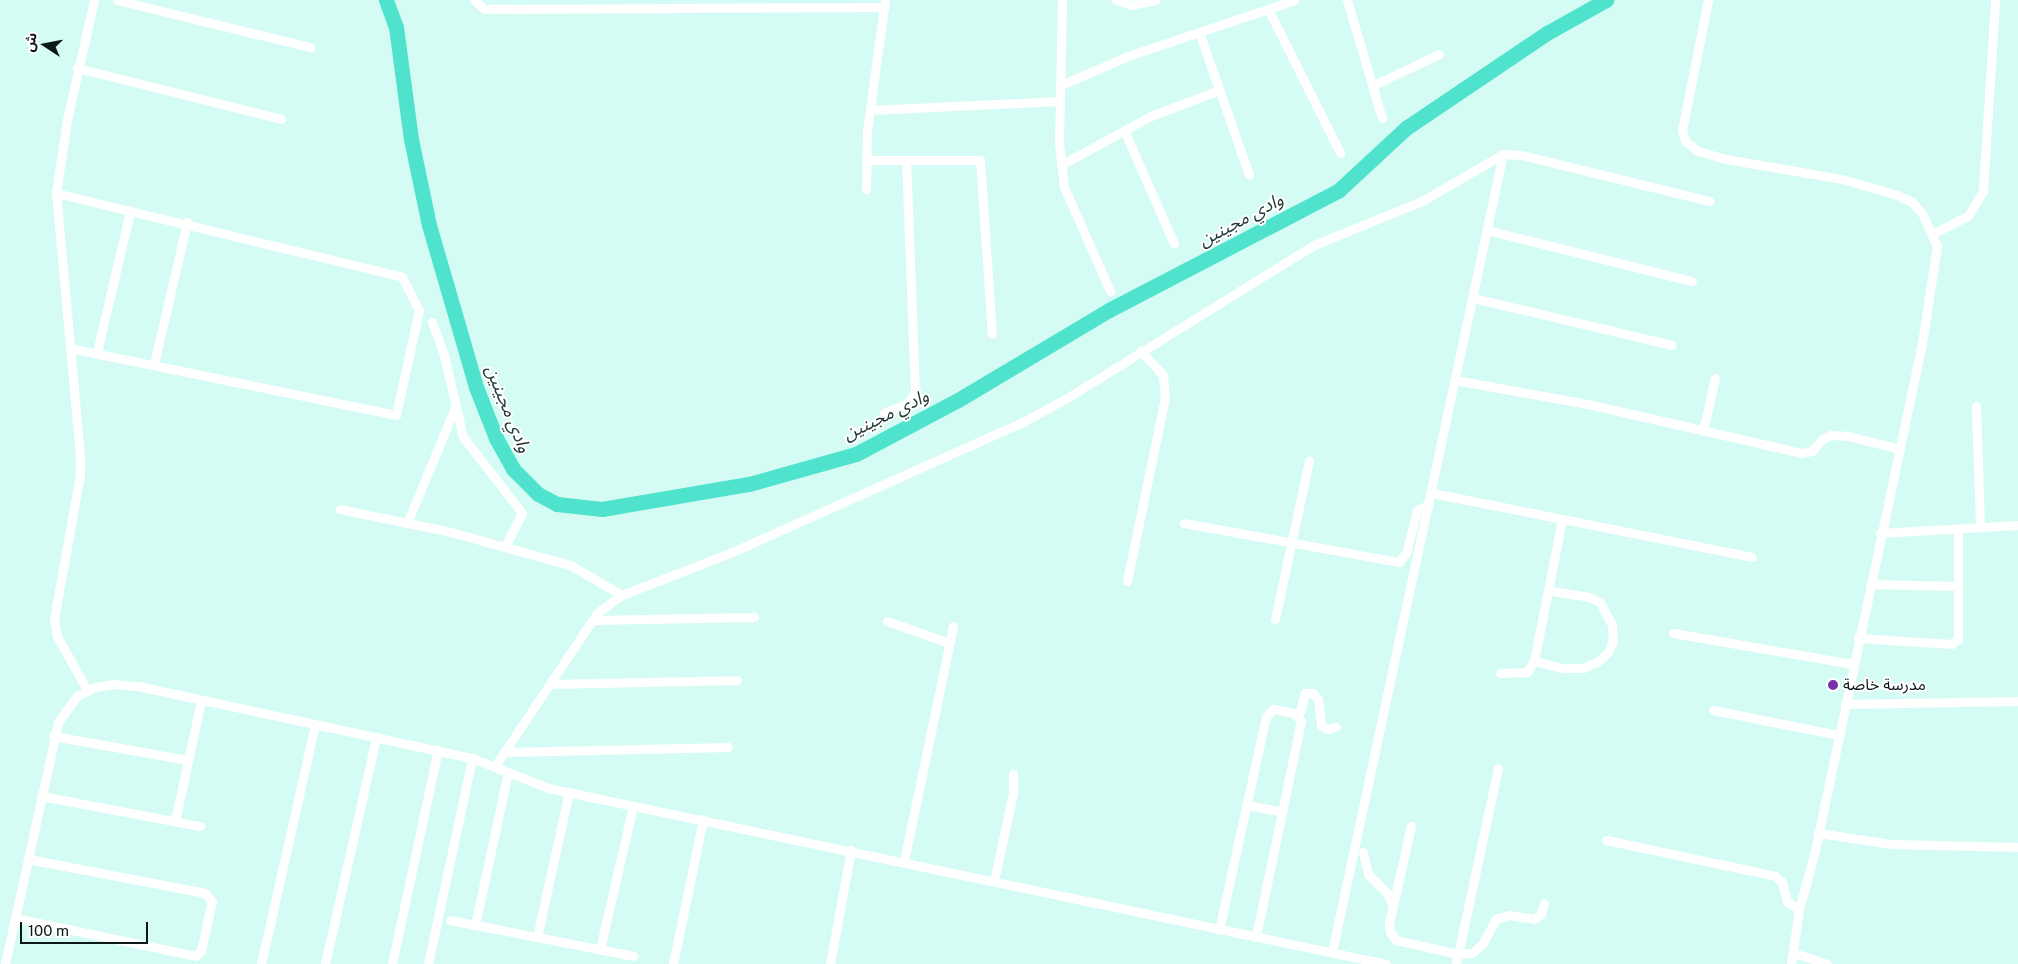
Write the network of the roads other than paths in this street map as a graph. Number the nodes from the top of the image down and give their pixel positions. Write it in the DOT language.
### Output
graph roads {
  1 [pos="94,0"];
  2 [pos="117,0"];
  3 [pos="474,0"];
  4 [pos="1062,0"];
  5 [pos="1116,0"];
  6 [pos="1155,0"];
  7 [pos="1294,0"];
  8 [pos="1347,0"];
  9 [pos="1708,0"];
  10 [pos="1995,0"];
  11 [pos="884,3"];
  12 [pos="538,4"];
  13 [pos="650,5"];
  14 [pos="1268,8"];
  15 [pos="1199,32"];
  16 [pos="310,47"];
  17 [pos="1439,54"];
  18 [pos="77,68"];
  19 [pos="1061,85"];
  20 [pos="1372,86"];
  21 [pos="1220,90"];
  22 [pos="1060,101"];
  23 [pos="870,110"];
  24 [pos="1382,118"];
  25 [pos="281,119"];
  26 [pos="1124,130"];
  27 [pos="1340,153"];
  28 [pos="1503,154"];
  29 [pos="867,160"];
  30 [pos="906,161"];
  31 [pos="1061,165"];
  32 [pos="1249,175"];
  33 [pos="866,189"];
  34 [pos="56,193"];
  35 [pos="1709,201"];
  36 [pos="130,211"];
  37 [pos="187,223"];
  38 [pos="1487,230"];
  39 [pos="1934,234"];
  40 [pos="1174,244"];
  41 [pos="1692,281"];
  42 [pos="1110,291"];
  43 [pos="1473,298"];
  44 [pos="432,322"];
  45 [pos="992,334"];
  46 [pos="1672,345"];
  47 [pos="70,348"];
  48 [pos="1141,351"];
  49 [pos="97,352"];
  50 [pos="154,364"];
  51 [pos="1715,378"];
  52 [pos="1455,380"];
  53 [pos="456,404"];
  54 [pos="1976,406"];
  55 [pos="884,413"];
  56 [pos="1704,431"];
  57 [pos="1900,449"];
  58 [pos="1308,461"];
  59 [pos="1432,492"];
  60 [pos="1429,505"];
  61 [pos="340,509"];
  62 [pos="1562,519"];
  63 [pos="407,523"];
  64 [pos="1184,523"];
  65 [pos="2018,525"];
  66 [pos="1980,527"];
  67 [pos="1958,529"];
  68 [pos="1880,532"];
  69 [pos="1292,543"];
  70 [pos="505,547"];
  71 [pos="1752,557"];
  72 [pos="1127,582"];
  73 [pos="1870,584"];
  74 [pos="1958,586"];
  75 [pos="1550,590"];
  76 [pos="622,595"];
  77 [pos="754,617"];
  78 [pos="1275,619"];
  79 [pos="592,620"];
  80 [pos="887,621"];
  81 [pos="953,626"];
  82 [pos="1673,633"];
  83 [pos="1858,638"];
  84 [pos="949,643"];
  85 [pos="1534,662"];
  86 [pos="1852,664"];
  87 [pos="1500,673"];
  88 [pos="737,680"];
  89 [pos="552,684"];
  90 [pos="87,690"];
  91 [pos="201,701"];
  92 [pos="2018,701"];
  93 [pos="1845,704"];
  94 [pos="1714,710"];
  95 [pos="1299,715"];
  96 [pos="315,725"];
  97 [pos="1336,728"];
  98 [pos="1838,735"];
  99 [pos="54,736"];
  100 [pos="376,738"];
  101 [pos="728,747"];
  102 [pos="438,750"];
  103 [pos="505,752"];
  104 [pos="472,758"];
  105 [pos="188,760"];
  106 [pos="496,766"];
  107 [pos="1498,768"];
  108 [pos="508,773"];
  109 [pos="1013,774"];
  110 [pos="569,792"];
  111 [pos="41,796"];
  112 [pos="1246,805"];
  113 [pos="633,806"];
  114 [pos="1282,812"];
  115 [pos="702,819"];
  116 [pos="175,821"];
  117 [pos="200,826"];
  118 [pos="1412,826"];
  119 [pos="1818,833"];
  120 [pos="1606,840"];
  121 [pos="2018,848"];
  122 [pos="851,850"];
  123 [pos="1363,852"];
  124 [pos="28,859"];
  125 [pos="904,861"];
  126 [pos="994,881"];
  127 [pos="1544,903"];
  128 [pos="1394,906"];
  129 [pos="1799,909"];
  130 [pos="15,918"];
  131 [pos="450,920"];
  132 [pos="475,925"];
  133 [pos="1219,930"];
  134 [pos="537,937"];
  135 [pos="1256,937"];
  136 [pos="600,950"];
  137 [pos="1332,952"];
  138 [pos="1794,953"];
  139 [pos="1458,954"];
  140 [pos="634,956"];
  141 [pos="1357,961"];
  142 [pos="5,964"];
  143 [pos="261,964"];
  144 [pos="325,964"];
  145 [pos="392,964"];
  146 [pos="428,964"];
  147 [pos="673,964"];
  148 [pos="830,964"];
  149 [pos="1386,964"];
  150 [pos="1456,964"];
  151 [pos="1791,964"];
  152 [pos="1827,964"];
  1 -- 18 [label="street"];
  2 -- 16 [label="street"];
  3 -- 12 [label="street"];
  4 -- 19 [label="street"];
  5 -- 6 [label="street"];
  7 -- 14 [label="street"];
  8 -- 20 [label="street"];
  9 -- 39 [label="street"];
  10 -- 39 [label="street"];
  11 -- 13 [label="street"];
  11 -- 23 [label="street"];
  12 -- 13 [label="street"];
  14 -- 15 [label="street"];
  14 -- 27 [label="street"];
  15 -- 19 [label="street"];
  15 -- 21 [label="street"];
  17 -- 20 [label="street"];
  18 -- 25 [label="street"];
  18 -- 34 [label="street"];
  19 -- 22 [label="street"];
  20 -- 24 [label="street"];
  21 -- 26 [label="street"];
  21 -- 32 [label="street"];
  22 -- 23 [label="street"];
  22 -- 31 [label="street"];
  23 -- 29 [label="street"];
  26 -- 31 [label="street"];
  26 -- 40 [label="street"];
  28 -- 35 [label="street"];
  28 -- 38 [label="street"];
  28 -- 48 [label="street"];
  29 -- 30 [label="street"];
  29 -- 33 [label="street"];
  30 -- 45 [label="street"];
  30 -- 55 [label="street"];
  31 -- 42 [label="street"];
  34 -- 36 [label="street"];
  34 -- 47 [label="street"];
  36 -- 37 [label="street"];
  36 -- 49 [label="street"];
  37 -- 50 [label="street"];
  37 -- 50 [label="street"];
  38 -- 41 [label="street"];
  38 -- 43 [label="street"];
  39 -- 57 [label="street"];
  43 -- 46 [label="street"];
  43 -- 52 [label="street"];
  44 -- 53 [label="street"];
  47 -- 49 [label="street"];
  47 -- 90 [label="street"];
  48 -- 72 [label="street"];
  48 -- 76 [label="street"];
  49 -- 50 [label="street"];
  51 -- 56 [label="street"];
  52 -- 56 [label="street"];
  52 -- 59 [label="street"];
  53 -- 63 [label="street"];
  53 -- 70 [label="street"];
  54 -- 66 [label="street"];
  56 -- 57 [label="street"];
  57 -- 68 [label="street"];
  58 -- 69 [label="street"];
  59 -- 60 [label="street"];
  59 -- 62 [label="street"];
  60 -- 69 [label="street"];
  60 -- 137 [label="street"];
  61 -- 63 [label="street"];
  62 -- 71 [label="street"];
  62 -- 75 [label="street"];
  63 -- 70 [label="street"];
  64 -- 69 [label="street"];
  65 -- 66 [label="street"];
  66 -- 67 [label="street"];
  67 -- 68 [label="street"];
  67 -- 74 [label="street"];
  68 -- 73 [label="street"];
  69 -- 78 [label="street"];
  70 -- 76 [label="street"];
  73 -- 74 [label="street"];
  73 -- 83 [label="street"];
  74 -- 83 [label="street"];
  75 -- 85 [label="street"];
  75 -- 85 [label="street"];
  76 -- 79 [label="street"];
  77 -- 79 [label="street"];
  79 -- 89 [label="street"];
  80 -- 84 [label="street"];
  81 -- 84 [label="street"];
  82 -- 86 [label="street"];
  83 -- 86 [label="street"];
  84 -- 125 [label="street"];
  85 -- 87 [label="street"];
  86 -- 93 [label="street"];
  88 -- 89 [label="street"];
  89 -- 103 [label="street"];
  90 -- 91 [label="street"];
  90 -- 99 [label="street"];
  91 -- 96 [label="street"];
  91 -- 105 [label="street"];
  92 -- 93 [label="street"];
  93 -- 98 [label="street"];
  94 -- 98 [label="street"];
  95 -- 97 [label="street"];
  95 -- 112 [label="street"];
  95 -- 114 [label="street"];
  96 -- 100 [label="street"];
  96 -- 143 [label="street"];
  98 -- 119 [label="street"];
  99 -- 105 [label="street"];
  99 -- 111 [label="street"];
  100 -- 102 [label="street"];
  100 -- 144 [label="street"];
  101 -- 103 [label="street"];
  102 -- 104 [label="street"];
  102 -- 145 [label="street"];
  103 -- 106 [label="street"];
  104 -- 106 [label="street"];
  104 -- 146 [label="street"];
  105 -- 116 [label="street"];
  106 -- 108 [label="street"];
  107 -- 139 [label="street"];
  108 -- 110 [label="street"];
  108 -- 132 [label="street"];
  109 -- 126 [label="street"];
  110 -- 113 [label="street"];
  110 -- 134 [label="street"];
  111 -- 116 [label="street"];
  111 -- 124 [label="street"];
  112 -- 114 [label="street"];
  112 -- 133 [label="street"];
  113 -- 115 [label="street"];
  113 -- 136 [label="street"];
  114 -- 135 [label="street"];
  115 -- 122 [label="street"];
  115 -- 147 [label="street"];
  116 -- 117 [label="street"];
  118 -- 128 [label="street"];
  119 -- 121 [label="street"];
  119 -- 129 [label="street"];
  120 -- 129 [label="street"];
  122 -- 125 [label="street"];
  122 -- 148 [label="street"];
  123 -- 128 [label="street"];
  124 -- 130 [label="street"];
  124 -- 130 [label="street"];
  125 -- 126 [label="street"];
  126 -- 133 [label="street"];
  127 -- 139 [label="street"];
  128 -- 139 [label="street"];
  129 -- 138 [label="street"];
  130 -- 142 [label="street"];
  131 -- 132 [label="street"];
  132 -- 134 [label="street"];
  133 -- 135 [label="street"];
  134 -- 136 [label="street"];
  135 -- 137 [label="street"];
  136 -- 140 [label="street"];
  137 -- 141 [label="street"];
  138 -- 151 [label="street"];
  138 -- 152 [label="street"];
  139 -- 150 [label="street"];
  141 -- 149 [label="street"];
}
